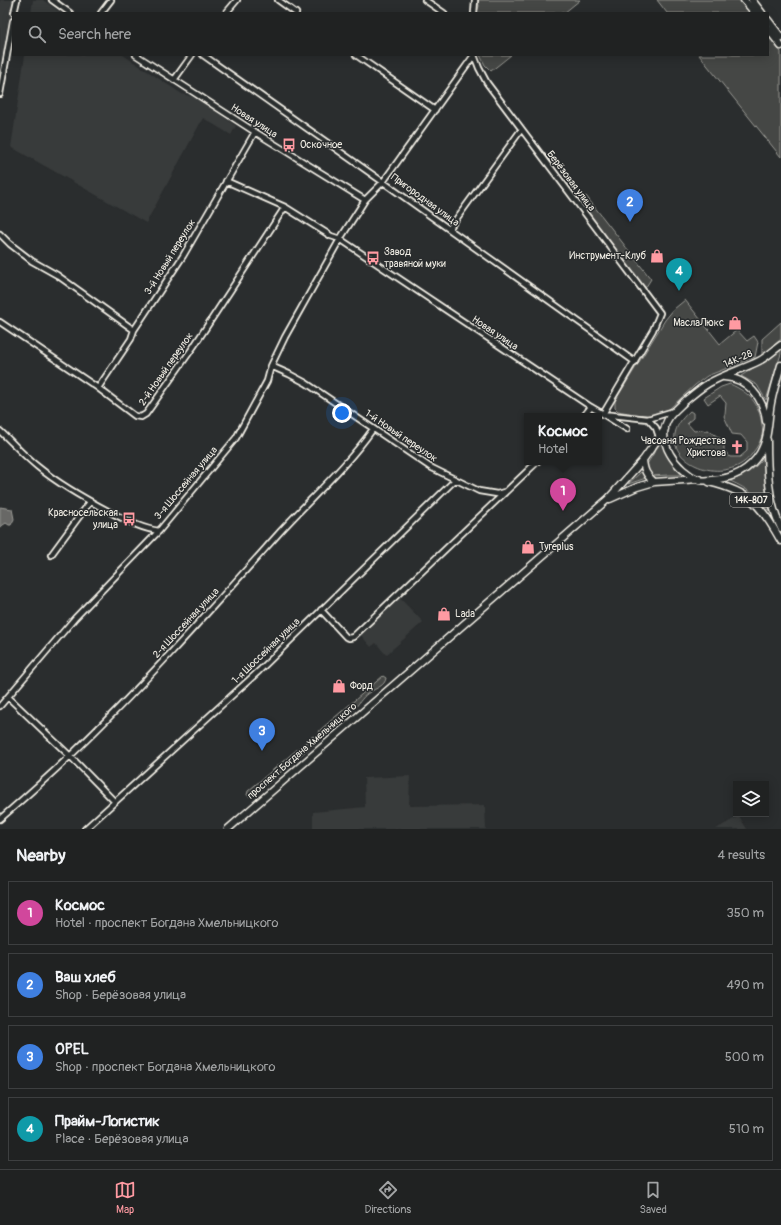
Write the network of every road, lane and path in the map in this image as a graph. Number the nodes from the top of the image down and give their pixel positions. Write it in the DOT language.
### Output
graph roads {
  1 [pos="17,0"];
  2 [pos="52,0"];
  3 [pos="111,0"];
  4 [pos="237,0"];
  5 [pos="278,0"];
  6 [pos="425,0"];
  7 [pos="475,0"];
  8 [pos="744,0"];
  9 [pos="752,0"];
  10 [pos="14,12"];
  11 [pos="69,12"];
  12 [pos="102,12"];
  13 [pos="227,12"];
  14 [pos="295,12"];
  15 [pos="443,12"];
  16 [pos="474,12"];
  17 [pos="754,12"];
  18 [pos="761,12"];
  19 [pos="769,21"];
  20 [pos="12,27"];
  21 [pos="769,30"];
  22 [pos="781,37"];
  23 [pos="781,46"];
  24 [pos="138,56"];
  25 [pos="191,56"];
  26 [pos="204,56"];
  27 [pos="357,56"];
  28 [pos="473,56"];
  29 [pos="474,56"];
  30 [pos="174,80"];
  31 [pos="0,94"];
  32 [pos="435,110"];
  33 [pos="521,130"];
  34 [pos="254,132"];
  35 [pos="226,181"];
  36 [pos="383,182"];
  37 [pos="365,200"];
  38 [pos="285,207"];
  39 [pos="449,229"];
  40 [pos="0,234"];
  41 [pos="340,239"];
  42 [pos="0,322"];
  43 [pos="134,330"];
  44 [pos="781,345"];
  45 [pos="635,362"];
  46 [pos="781,365"];
  47 [pos="272,366"];
  48 [pos="722,377"];
  49 [pos="98,388"];
  50 [pos="591,407"];
  51 [pos="675,410"];
  52 [pos="586,413"];
  53 [pos="601,413"];
  54 [pos="603,414"];
  55 [pos="648,420"];
  56 [pos="373,429"];
  57 [pos="627,429"];
  58 [pos="665,429"];
  59 [pos="768,430"];
  60 [pos="0,431"];
  61 [pos="659,437"];
  62 [pos="643,460"];
  63 [pos="534,465"];
  64 [pos="455,480"];
  65 [pos="701,480"];
  66 [pos="654,482"];
  67 [pos="506,492"];
  68 [pos="608,499"];
  69 [pos="90,502"];
  70 [pos="781,528"];
  71 [pos="159,531"];
  72 [pos="781,541"];
  73 [pos="51,555"];
  74 [pos="322,610"];
  75 [pos="8,697"];
  76 [pos="0,706"];
  77 [pos="70,756"];
  78 [pos="115,802"];
  79 [pos="0,819"];
  80 [pos="85,829"];
  81 [pos="228,829"];
  1 -- 10 [label="street"];
  2 -- 11 [label="street"];
  3 -- 12 [label="street"];
  4 -- 13 [label="street"];
  5 -- 14 [label="street"];
  6 -- 15 [label="street"];
  7 -- 16 [label="street"];
  8 -- 17 [label="main road"];
  9 -- 18 [label="main road"];
  19 -- 22 [label="main road"];
  20 -- 31 [label="street"];
  21 -- 23 [label="main road"];
  24 -- 30 [label="street, Новая улица"];
  25 -- 30 [label="street"];
  26 -- 36 [label="street, Пригородная улица"];
  27 -- 32 [label="street"];
  28 -- 32 [label="street"];
  29 -- 33 [label="street, Берёзовая улица"];
  30 -- 34 [label="street, Новая улица"];
  32 -- 36 [label="street"];
  33 -- 39 [label="street"];
  33 -- 45 [label="street, Берёзовая улица"];
  34 -- 35 [label="street, 3-й Новый переулок"];
  34 -- 37 [label="street, Новая улица"];
  35 -- 38 [label="street, Новая улица"];
  35 -- 43 [label="street, 3-й Новый переулок"];
  36 -- 37 [label="street"];
  36 -- 39 [label="street, Пригородная улица"];
  37 -- 41 [label="street"];
  38 -- 41 [label="street, Новая улица"];
  38 -- 49 [label="street, 2-й Новый переулок"];
  39 -- 45 [label="street, Пригородная улица"];
  40 -- 43 [label="street"];
  41 -- 47 [label="street, 3-я Шоссейная улица"];
  41 -- 50 [label="street, Новая улица"];
  42 -- 49 [label="street, 2-й Новый переулок"];
  43 -- 49 [label="street, 3-й Новый переулок"];
  44 -- 48 [label="main road, 14К-28"];
  45 -- 54 [label="street"];
  46 -- 59 [label="main road"];
  47 -- 56 [label="street, 1-й Новый переулок"];
  47 -- 71 [label="street, 3-я Шоссейная улица"];
  48 -- 51 [label="main road"];
  48 -- 59 [label="main road"];
  50 -- 52 [label="street"];
  50 -- 53 [label="street, Новая улица"];
  51 -- 55 [label="street, Новая улица"];
  51 -- 58 [label="main road"];
  54 -- 55 [label="street, Новая улица"];
  54 -- 57 [label="street"];
  55 -- 61 [label="street"];
  56 -- 64 [label="street, 1-й Новый переулок"];
  56 -- 77 [label="street, 2-я Шоссейная улица"];
  58 -- 61 [label="main road"];
  58 -- 65 [label="main road"];
  59 -- 65 [label="main road"];
  59 -- 70 [label="main road, 14К-807"];
  60 -- 69 [label="street"];
  61 -- 62 [label="main road, проспект Богдана Хмельницкого"];
  62 -- 66 [label="main road"];
  62 -- 68 [label="main road, проспект Богдана Хмельницкого"];
  63 -- 67 [label="street"];
  64 -- 67 [label="street, 1-й Новый переулок"];
  64 -- 74 [label="street, 1-я Шоссейная улица"];
  65 -- 66 [label="main road, проспект Богдана Хмельницкого"];
  65 -- 72 [label="main road, 14К-807"];
  66 -- 68 [label="main road, проспект Богдана Хмельницкого"];
  67 -- 74 [label="street"];
  68 -- 81 [label="main road, проспект Богдана Хмельницкого"];
  69 -- 71 [label="street"];
  69 -- 73 [label="street"];
  71 -- 75 [label="street, 3-я Шоссейная улица"];
  74 -- 78 [label="street, 1-я Шоссейная улица"];
  75 -- 76 [label="street, 3-я Шоссейная улица"];
  75 -- 77 [label="street"];
  77 -- 78 [label="street"];
  77 -- 79 [label="street, 2-я Шоссейная улица"];
  78 -- 80 [label="street, 1-я Шоссейная улица"];
}
